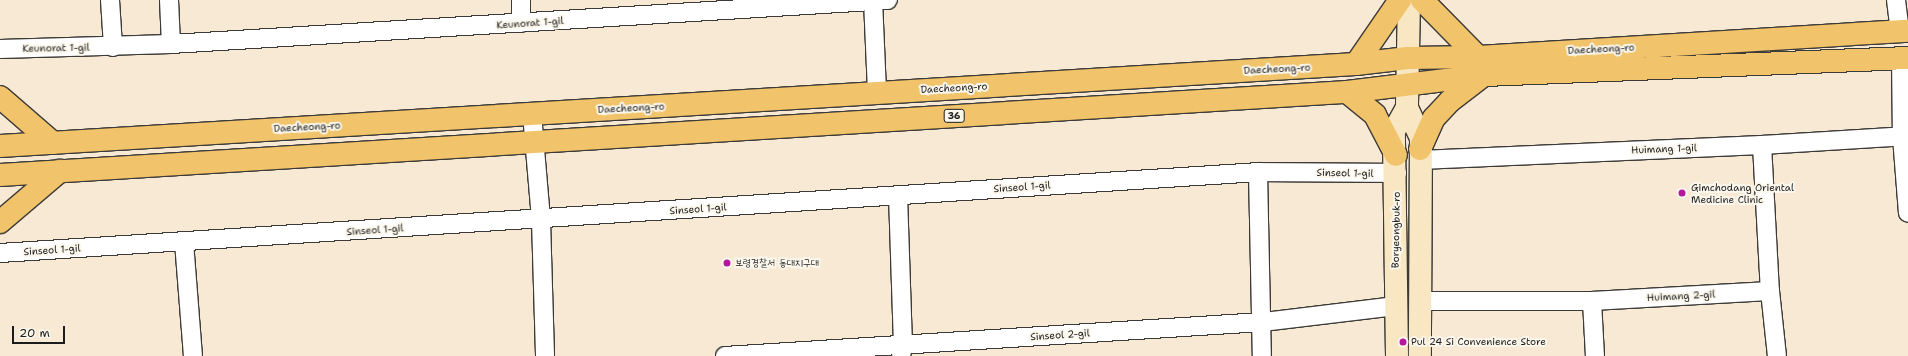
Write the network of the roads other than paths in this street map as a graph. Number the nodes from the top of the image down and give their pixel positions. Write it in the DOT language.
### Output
graph roads {
  1 [pos="110,0"];
  2 [pos="169,0"];
  3 [pos="521,0"];
  4 [pos="878,0"];
  5 [pos="1400,0"];
  6 [pos="1409,0"];
  7 [pos="1422,0"];
  8 [pos="1896,0"];
  9 [pos="521,24"];
  10 [pos="1904,31"];
  11 [pos="171,44"];
  12 [pos="113,47"];
  13 [pos="0,49"];
  14 [pos="1408,58"];
  15 [pos="1904,59"];
  16 [pos="1356,64"];
  17 [pos="1481,66"];
  18 [pos="1408,83"];
  19 [pos="1347,92"];
  20 [pos="877,93"];
  21 [pos="0,97"];
  22 [pos="1407,108"];
  23 [pos="532,114"];
  24 [pos="1905,136"];
  25 [pos="54,142"];
  26 [pos="535,142"];
  27 [pos="1762,145"];
  28 [pos="0,146"];
  29 [pos="1420,154"];
  30 [pos="1396,164"];
  31 [pos="60,171"];
  32 [pos="1258,172"];
  33 [pos="0,174"];
  34 [pos="898,195"];
  35 [pos="1908,213"];
  36 [pos="541,220"];
  37 [pos="0,222"];
  38 [pos="184,242"];
  39 [pos="0,253"];
  40 [pos="1770,291"];
  41 [pos="1419,301"];
  42 [pos="1592,301"];
  43 [pos="1395,306"];
  44 [pos="1263,322"];
  45 [pos="902,350"];
  46 [pos="194,356"];
  47 [pos="545,356"];
  48 [pos="725,356"];
  49 [pos="1262,356"];
  50 [pos="1397,356"];
  51 [pos="1420,356"];
  52 [pos="1595,356"];
  53 [pos="1777,356"];
  1 -- 12 [label="street"];
  2 -- 11 [label="street"];
  3 -- 9 [label="street"];
  4 -- 9 [label="street, Keunorat 1-gil"];
  4 -- 20 [label="street"];
  5 -- 16 [label="main road"];
  6 -- 14 [label="main road, Boryeongbuk-ro"];
  7 -- 17 [label="main road"];
  8 -- 10 [label="street"];
  9 -- 11 [label="street, Keunorat 1-gil"];
  10 -- 17 [label="main road, Daecheong-ro / 36"];
  11 -- 12 [label="street, Keunorat 1-gil"];
  12 -- 13 [label="street, Keunorat 1-gil"];
  14 -- 16 [label="main road, Daecheong-ro / 36"];
  14 -- 17 [label="main road, Daecheong-ro / 36"];
  14 -- 18 [label="main road, Boryeongbuk-ro"];
  15 -- 17 [label="main road, Daecheong-ro / 36"];
  15 -- 24 [label="street, Daecheong-ro"];
  16 -- 20 [label="main road, Daecheong-ro / 36"];
  17 -- 18 [label="main road, Daecheong-ro / 36"];
  17 -- 29 [label="main road"];
  18 -- 19 [label="main road, Daecheong-ro / 36"];
  18 -- 22 [label="main road, Boryeongbuk-ro"];
  19 -- 26 [label="main road, Daecheong-ro / 36"];
  19 -- 30 [label="main road"];
  20 -- 23 [label="main road, Daecheong-ro / 36"];
  21 -- 25 [label="main road"];
  22 -- 29 [label="main road, Boryeongbuk-ro"];
  22 -- 30 [label="main road, Boryeongbuk-ro"];
  23 -- 25 [label="main road, Daecheong-ro / 36"];
  23 -- 26 [label="street"];
  24 -- 27 [label="street, Huimang 1-gil"];
  24 -- 35 [label="street, Daecheong-ro"];
  25 -- 28 [label="main road, Daecheong-ro / 36"];
  26 -- 31 [label="main road, Daecheong-ro / 36"];
  26 -- 36 [label="street"];
  27 -- 29 [label="street, Huimang 1-gil"];
  27 -- 40 [label="street"];
  29 -- 41 [label="main road, Boryeongbuk-ro"];
  30 -- 32 [label="street, Sinseol 1-gil"];
  30 -- 43 [label="main road, Boryeongbuk-ro"];
  31 -- 33 [label="main road, Daecheong-ro / 36"];
  31 -- 37 [label="main road"];
  32 -- 34 [label="street, Sinseol 1-gil"];
  32 -- 44 [label="street"];
  34 -- 36 [label="street, Sinseol 1-gil"];
  34 -- 45 [label="street"];
  36 -- 38 [label="street, Sinseol 1-gil"];
  36 -- 47 [label="street"];
  38 -- 39 [label="street, Sinseol 1-gil"];
  38 -- 46 [label="street"];
  40 -- 42 [label="street, Huimang 2-gil"];
  40 -- 53 [label="street"];
  41 -- 42 [label="street, Huimang 2-gil"];
  41 -- 51 [label="main road, Boryeongbuk-ro"];
  42 -- 52 [label="street"];
  43 -- 44 [label="street, Sinseol 2-gil"];
  43 -- 50 [label="main road, Boryeongbuk-ro"];
  44 -- 45 [label="street, Sinseol 2-gil"];
  44 -- 49 [label="street"];
  45 -- 48 [label="street, Sinseol 2-gil"];
}
